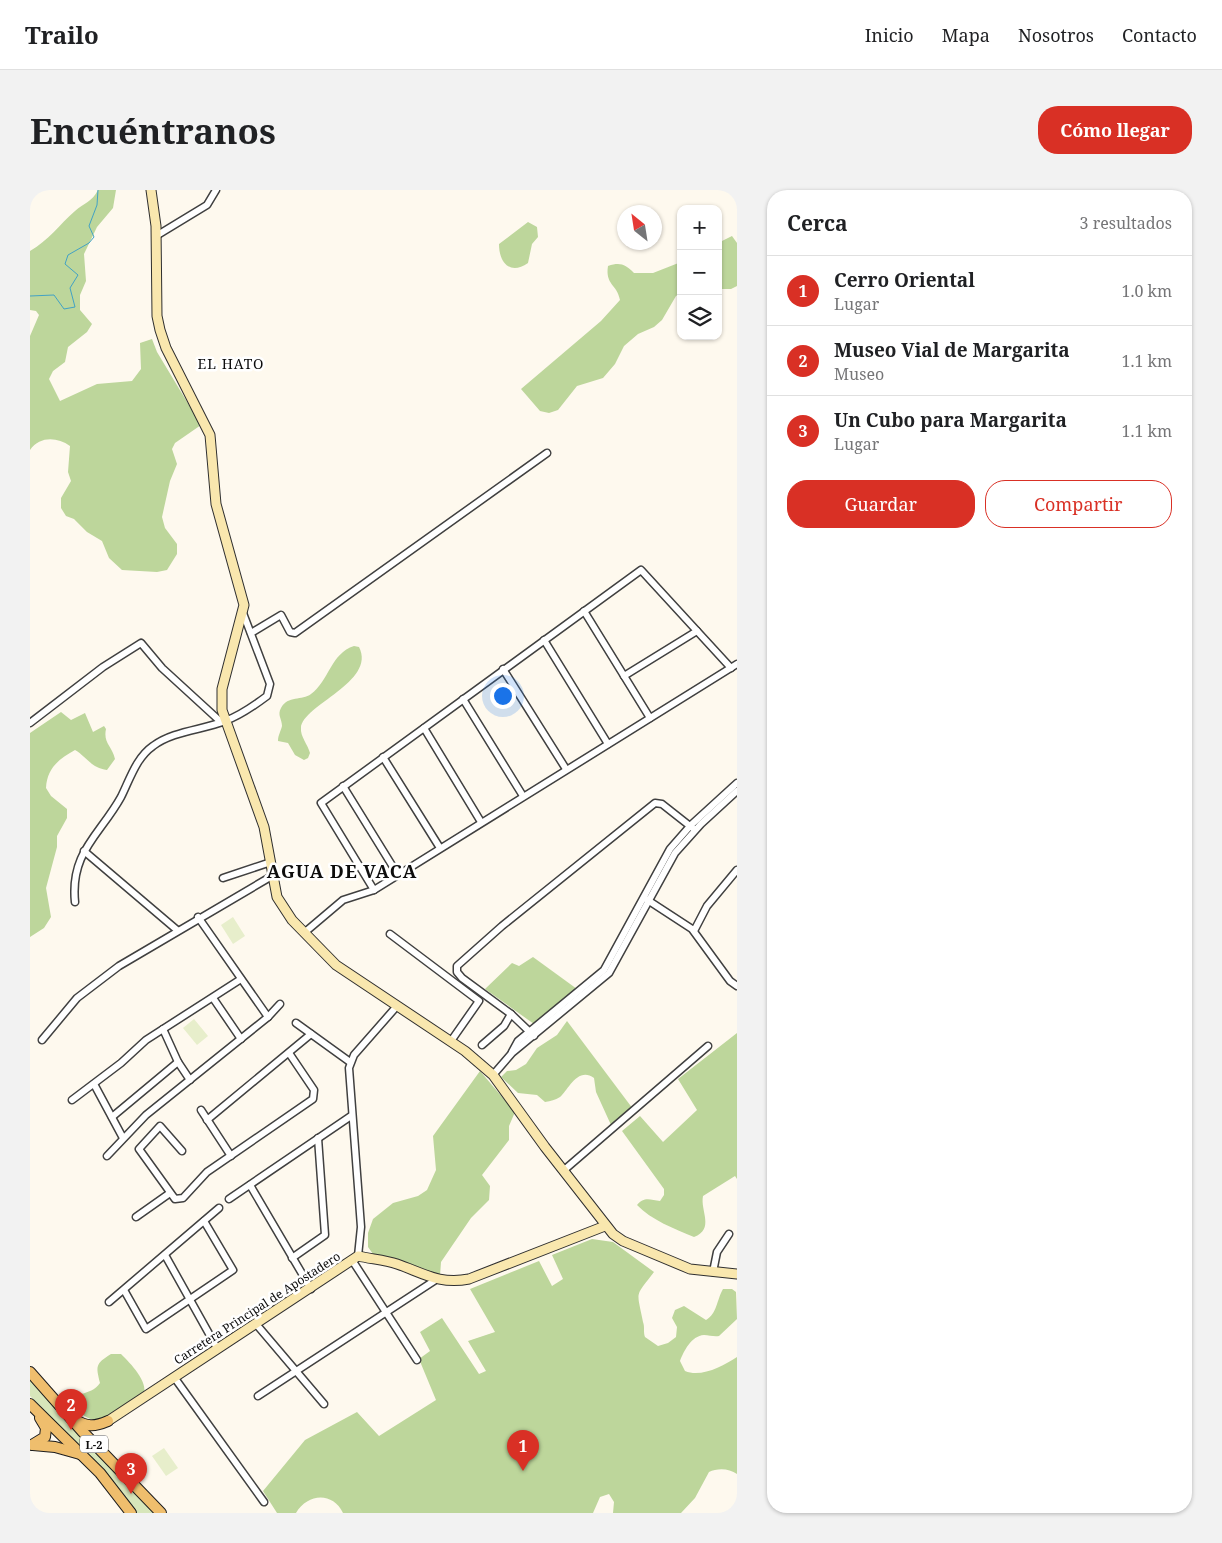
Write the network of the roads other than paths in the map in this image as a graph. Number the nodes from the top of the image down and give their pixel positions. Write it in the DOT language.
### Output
graph roads {
  1 [pos="151,190"];
  2 [pos="216,190"];
  3 [pos="156,236"];
  4 [pos="547,453"];
  5 [pos="584,611"];
  6 [pos="243,613"];
  7 [pos="697,631"];
  8 [pos="251,633"];
  9 [pos="544,640"];
  10 [pos="734,666"];
  11 [pos="504,669"];
  12 [pos="624,676"];
  13 [pos="463,699"];
  14 [pos="650,718"];
  15 [pos="223,722"];
  16 [pos="30,723"];
  17 [pos="424,728"];
  18 [pos="608,744"];
  19 [pos="383,757"];
  20 [pos="566,769"];
  21 [pos="737,783"];
  22 [pos="343,786"];
  23 [pos="737,791"];
  24 [pos="523,796"];
  25 [pos="481,822"];
  26 [pos="693,827"];
  27 [pos="440,848"];
  28 [pos="84,851"];
  29 [pos="271,862"];
  30 [pos="737,870"];
  31 [pos="398,875"];
  32 [pos="272,876"];
  33 [pos="223,878"];
  34 [pos="374,890"];
  35 [pos="646,899"];
  36 [pos="75,902"];
  37 [pos="198,917"];
  38 [pos="177,930"];
  39 [pos="694,931"];
  40 [pos="304,933"];
  41 [pos="390,934"];
  42 [pos="241,979"];
  43 [pos="737,986"];
  44 [pos="212,998"];
  45 [pos="280,1004"];
  46 [pos="397,1006"];
  47 [pos="511,1014"];
  48 [pos="268,1017"];
  49 [pos="296,1023"];
  50 [pos="163,1029"];
  51 [pos="532,1033"];
  52 [pos="311,1034"];
  53 [pos="241,1039"];
  54 [pos="42,1040"];
  55 [pos="451,1041"];
  56 [pos="482,1045"];
  57 [pos="708,1046"];
  58 [pos="289,1053"];
  59 [pos="178,1062"];
  60 [pos="350,1062"];
  61 [pos="493,1075"];
  62 [pos="190,1080"];
  63 [pos="94,1084"];
  64 [pos="72,1100"];
  65 [pos="201,1110"];
  66 [pos="351,1116"];
  67 [pos="112,1117"];
  68 [pos="208,1120"];
  69 [pos="123,1138"];
  70 [pos="318,1138"];
  71 [pos="182,1151"];
  72 [pos="107,1156"];
  73 [pos="231,1156"];
  74 [pos="563,1171"];
  75 [pos="250,1185"];
  76 [pos="170,1193"];
  77 [pos="229,1199"];
  78 [pos="219,1208"];
  79 [pos="136,1217"];
  80 [pos="204,1221"];
  81 [pos="605,1226"];
  82 [pos="729,1234"];
  83 [pos="164,1255"];
  84 [pos="292,1258"];
  85 [pos="355,1258"];
  86 [pos="713,1272"];
  87 [pos="737,1274"];
  88 [pos="436,1279"];
  89 [pos="310,1289"];
  90 [pos="124,1290"];
  91 [pos="190,1300"];
  92 [pos="109,1302"];
  93 [pos="386,1313"];
  94 [pos="256,1324"];
  95 [pos="217,1348"];
  96 [pos="417,1360"];
  97 [pos="30,1372"];
  98 [pos="296,1372"];
  99 [pos="174,1377"];
  100 [pos="258,1396"];
  101 [pos="324,1404"];
  102 [pos="31,1405"];
  103 [pos="62,1410"];
  104 [pos="108,1421"];
  105 [pos="31,1445"];
  106 [pos="104,1454"];
  107 [pos="82,1455"];
  108 [pos="264,1502"];
  109 [pos="131,1513"];
  110 [pos="161,1513"];
  1 -- 3 [label="street"];
  2 -- 3 [label="street"];
  3 -- 6 [label="street"];
  4 -- 8 [label="street"];
  5 -- 7 [label="street"];
  5 -- 9 [label="street"];
  5 -- 12 [label="street"];
  6 -- 8 [label="street"];
  6 -- 15 [label="street"];
  7 -- 10 [label="street"];
  7 -- 12 [label="street"];
  8 -- 15 [label="street"];
  9 -- 11 [label="street"];
  9 -- 18 [label="street"];
  10 -- 14 [label="street"];
  11 -- 13 [label="street"];
  11 -- 20 [label="street"];
  12 -- 14 [label="street"];
  13 -- 17 [label="street"];
  13 -- 24 [label="street"];
  14 -- 18 [label="street"];
  15 -- 16 [label="street"];
  15 -- 28 [label="street"];
  15 -- 29 [label="street"];
  17 -- 19 [label="street"];
  17 -- 25 [label="street"];
  18 -- 20 [label="street"];
  19 -- 22 [label="street"];
  19 -- 27 [label="street"];
  20 -- 24 [label="street"];
  21 -- 26 [label="street"];
  22 -- 31 [label="street"];
  22 -- 34 [label="street"];
  23 -- 26 [label="street"];
  24 -- 25 [label="street"];
  25 -- 27 [label="street"];
  26 -- 35 [label="street"];
  26 -- 47 [label="street"];
  27 -- 31 [label="street"];
  28 -- 36 [label="street"];
  28 -- 38 [label="street"];
  29 -- 32 [label="street"];
  29 -- 33 [label="street"];
  30 -- 39 [label="street"];
  31 -- 34 [label="street"];
  32 -- 37 [label="street"];
  32 -- 40 [label="street"];
  34 -- 40 [label="street"];
  35 -- 39 [label="street"];
  35 -- 51 [label="street"];
  37 -- 38 [label="street"];
  37 -- 42 [label="street"];
  38 -- 54 [label="street"];
  39 -- 43 [label="street"];
  40 -- 46 [label="street"];
  41 -- 55 [label="street"];
  42 -- 44 [label="street"];
  42 -- 48 [label="street"];
  44 -- 50 [label="street"];
  44 -- 53 [label="street"];
  45 -- 48 [label="street"];
  46 -- 55 [label="street"];
  46 -- 60 [label="street"];
  47 -- 51 [label="street"];
  47 -- 56 [label="street"];
  48 -- 53 [label="street"];
  49 -- 52 [label="street"];
  50 -- 59 [label="street"];
  50 -- 63 [label="street"];
  51 -- 61 [label="street"];
  52 -- 58 [label="street"];
  52 -- 60 [label="street"];
  53 -- 62 [label="street"];
  55 -- 61 [label="street"];
  57 -- 74 [label="street"];
  58 -- 68 [label="street"];
  58 -- 73 [label="street"];
  59 -- 62 [label="street"];
  59 -- 67 [label="street"];
  60 -- 66 [label="street"];
  61 -- 74 [label="street"];
  62 -- 69 [label="street"];
  63 -- 64 [label="street"];
  63 -- 67 [label="street"];
  65 -- 68 [label="street"];
  66 -- 70 [label="street"];
  66 -- 85 [label="street"];
  67 -- 69 [label="street"];
  68 -- 73 [label="street"];
  69 -- 72 [label="street"];
  70 -- 75 [label="street"];
  70 -- 84 [label="street"];
  71 -- 76 [label="street"];
  73 -- 76 [label="street"];
  74 -- 81 [label="street"];
  75 -- 77 [label="street"];
  75 -- 84 [label="street"];
  76 -- 79 [label="street"];
  78 -- 80 [label="street"];
  80 -- 83 [label="street"];
  80 -- 91 [label="street"];
  81 -- 86 [label="street"];
  81 -- 88 [label="street, Carretera Principal de Apostadero"];
  82 -- 86 [label="street"];
  83 -- 90 [label="street"];
  83 -- 91 [label="street"];
  84 -- 89 [label="street"];
  85 -- 88 [label="street, Carretera Principal de Apostadero"];
  85 -- 89 [label="street, Carretera Principal de Apostadero"];
  85 -- 93 [label="street"];
  86 -- 87 [label="street"];
  88 -- 93 [label="street"];
  89 -- 94 [label="street, Carretera Principal de Apostadero"];
  90 -- 91 [label="street"];
  90 -- 92 [label="street"];
  91 -- 95 [label="street"];
  93 -- 96 [label="street"];
  93 -- 98 [label="street"];
  94 -- 95 [label="street, Carretera Principal de Apostadero"];
  94 -- 98 [label="street"];
  95 -- 99 [label="street, Carretera Principal de Apostadero"];
  97 -- 103 [label="main road, L-2"];
  98 -- 100 [label="street"];
  98 -- 101 [label="street"];
  99 -- 104 [label="street, Carretera Principal de Apostadero"];
  99 -- 108 [label="street"];
  102 -- 105 [label="main road"];
  102 -- 107 [label="main road, L-2"];
  103 -- 104 [label="main road"];
  103 -- 106 [label="main road, L-2"];
  104 -- 106 [label="main road"];
  105 -- 107 [label="main road"];
  106 -- 110 [label="main road, L-2"];
  107 -- 109 [label="main road, L-2"];
}
